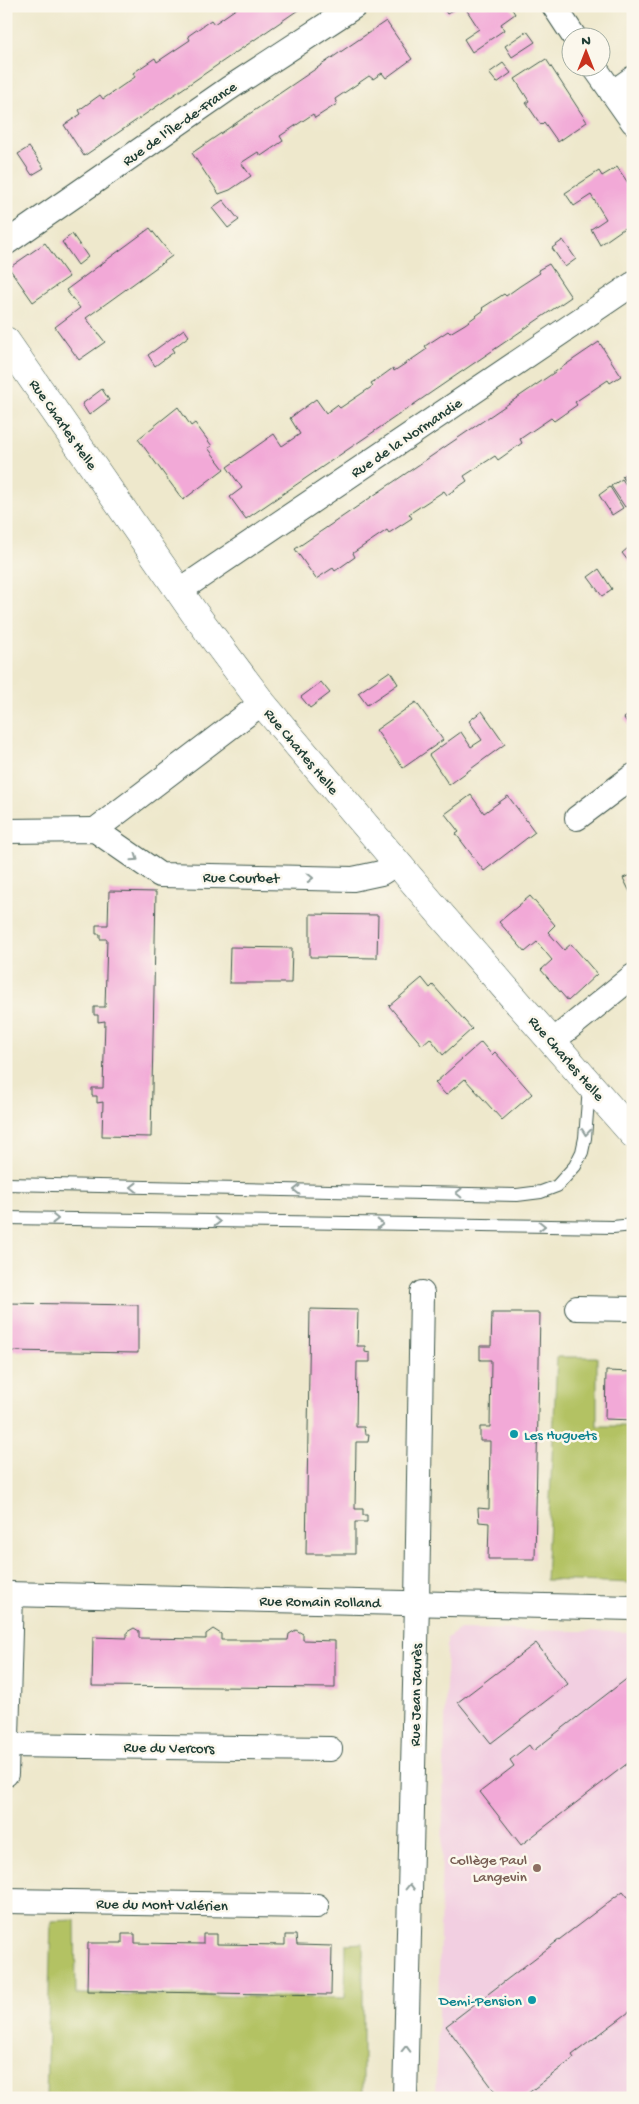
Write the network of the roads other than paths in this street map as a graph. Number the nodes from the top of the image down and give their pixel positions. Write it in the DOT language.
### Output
graph roads {
  1 [pos="355,6"];
  2 [pos="554,6"];
  3 [pos="568,28"];
  4 [pos="602,78"];
  5 [pos="633,78"];
  6 [pos="612,92"];
  7 [pos="633,122"];
  8 [pos="6,243"];
  9 [pos="633,284"];
  10 [pos="6,341"];
  11 [pos="180,591"];
  12 [pos="262,703"];
  13 [pos="633,776"];
  14 [pos="577,818"];
  15 [pos="95,830"];
  16 [pos="6,831"];
  17 [pos="397,863"];
  18 [pos="633,976"];
  19 [pos="553,1041"];
  20 [pos="590,1083"];
  21 [pos="633,1134"];
  22 [pos="6,1184"];
  23 [pos="6,1218"];
  24 [pos="633,1225"];
  25 [pos="422,1293"];
  26 [pos="577,1308"];
  27 [pos="633,1309"];
  28 [pos="9,1594"];
  29 [pos="417,1603"];
  30 [pos="633,1608"];
  31 [pos="7,1745"];
  32 [pos="330,1749"];
  33 [pos="6,1774"];
  34 [pos="6,1901"];
  35 [pos="317,1906"];
  36 [pos="405,2098"];
  1 -- 8 [label="street, Rue de l'Île-de-France"];
  2 -- 3 [label="street"];
  4 -- 6 [label="street"];
  5 -- 6 [label="street"];
  6 -- 7 [label="street"];
  9 -- 11 [label="street, Rue de la Normandie"];
  10 -- 11 [label="street, Rue Charles Helle"];
  11 -- 12 [label="street, Rue Charles Helle"];
  12 -- 15 [label="street"];
  12 -- 17 [label="street, Rue Charles Helle"];
  13 -- 14 [label="street"];
  15 -- 16 [label="street"];
  15 -- 17 [label="street, Rue Courbet, one-way"];
  17 -- 19 [label="street, Rue Charles Helle"];
  18 -- 19 [label="street"];
  19 -- 20 [label="street, Rue Charles Helle"];
  20 -- 21 [label="street, Rue Charles Helle"];
  20 -- 22 [label="lane, one-way"];
  23 -- 24 [label="lane, one-way"];
  25 -- 29 [label="street, Rue Jean Jaurès"];
  26 -- 27 [label="street"];
  28 -- 29 [label="street, Rue Romain Rolland"];
  28 -- 31 [label="street"];
  29 -- 30 [label="street, Rue Romain Rolland"];
  36 -- 29 [label="street, Rue Jean Jaurès, one-way"];
  31 -- 32 [label="street, Rue du Vercors"];
  31 -- 33 [label="street"];
  34 -- 35 [label="street, Rue du Mont Valérien"];
}
